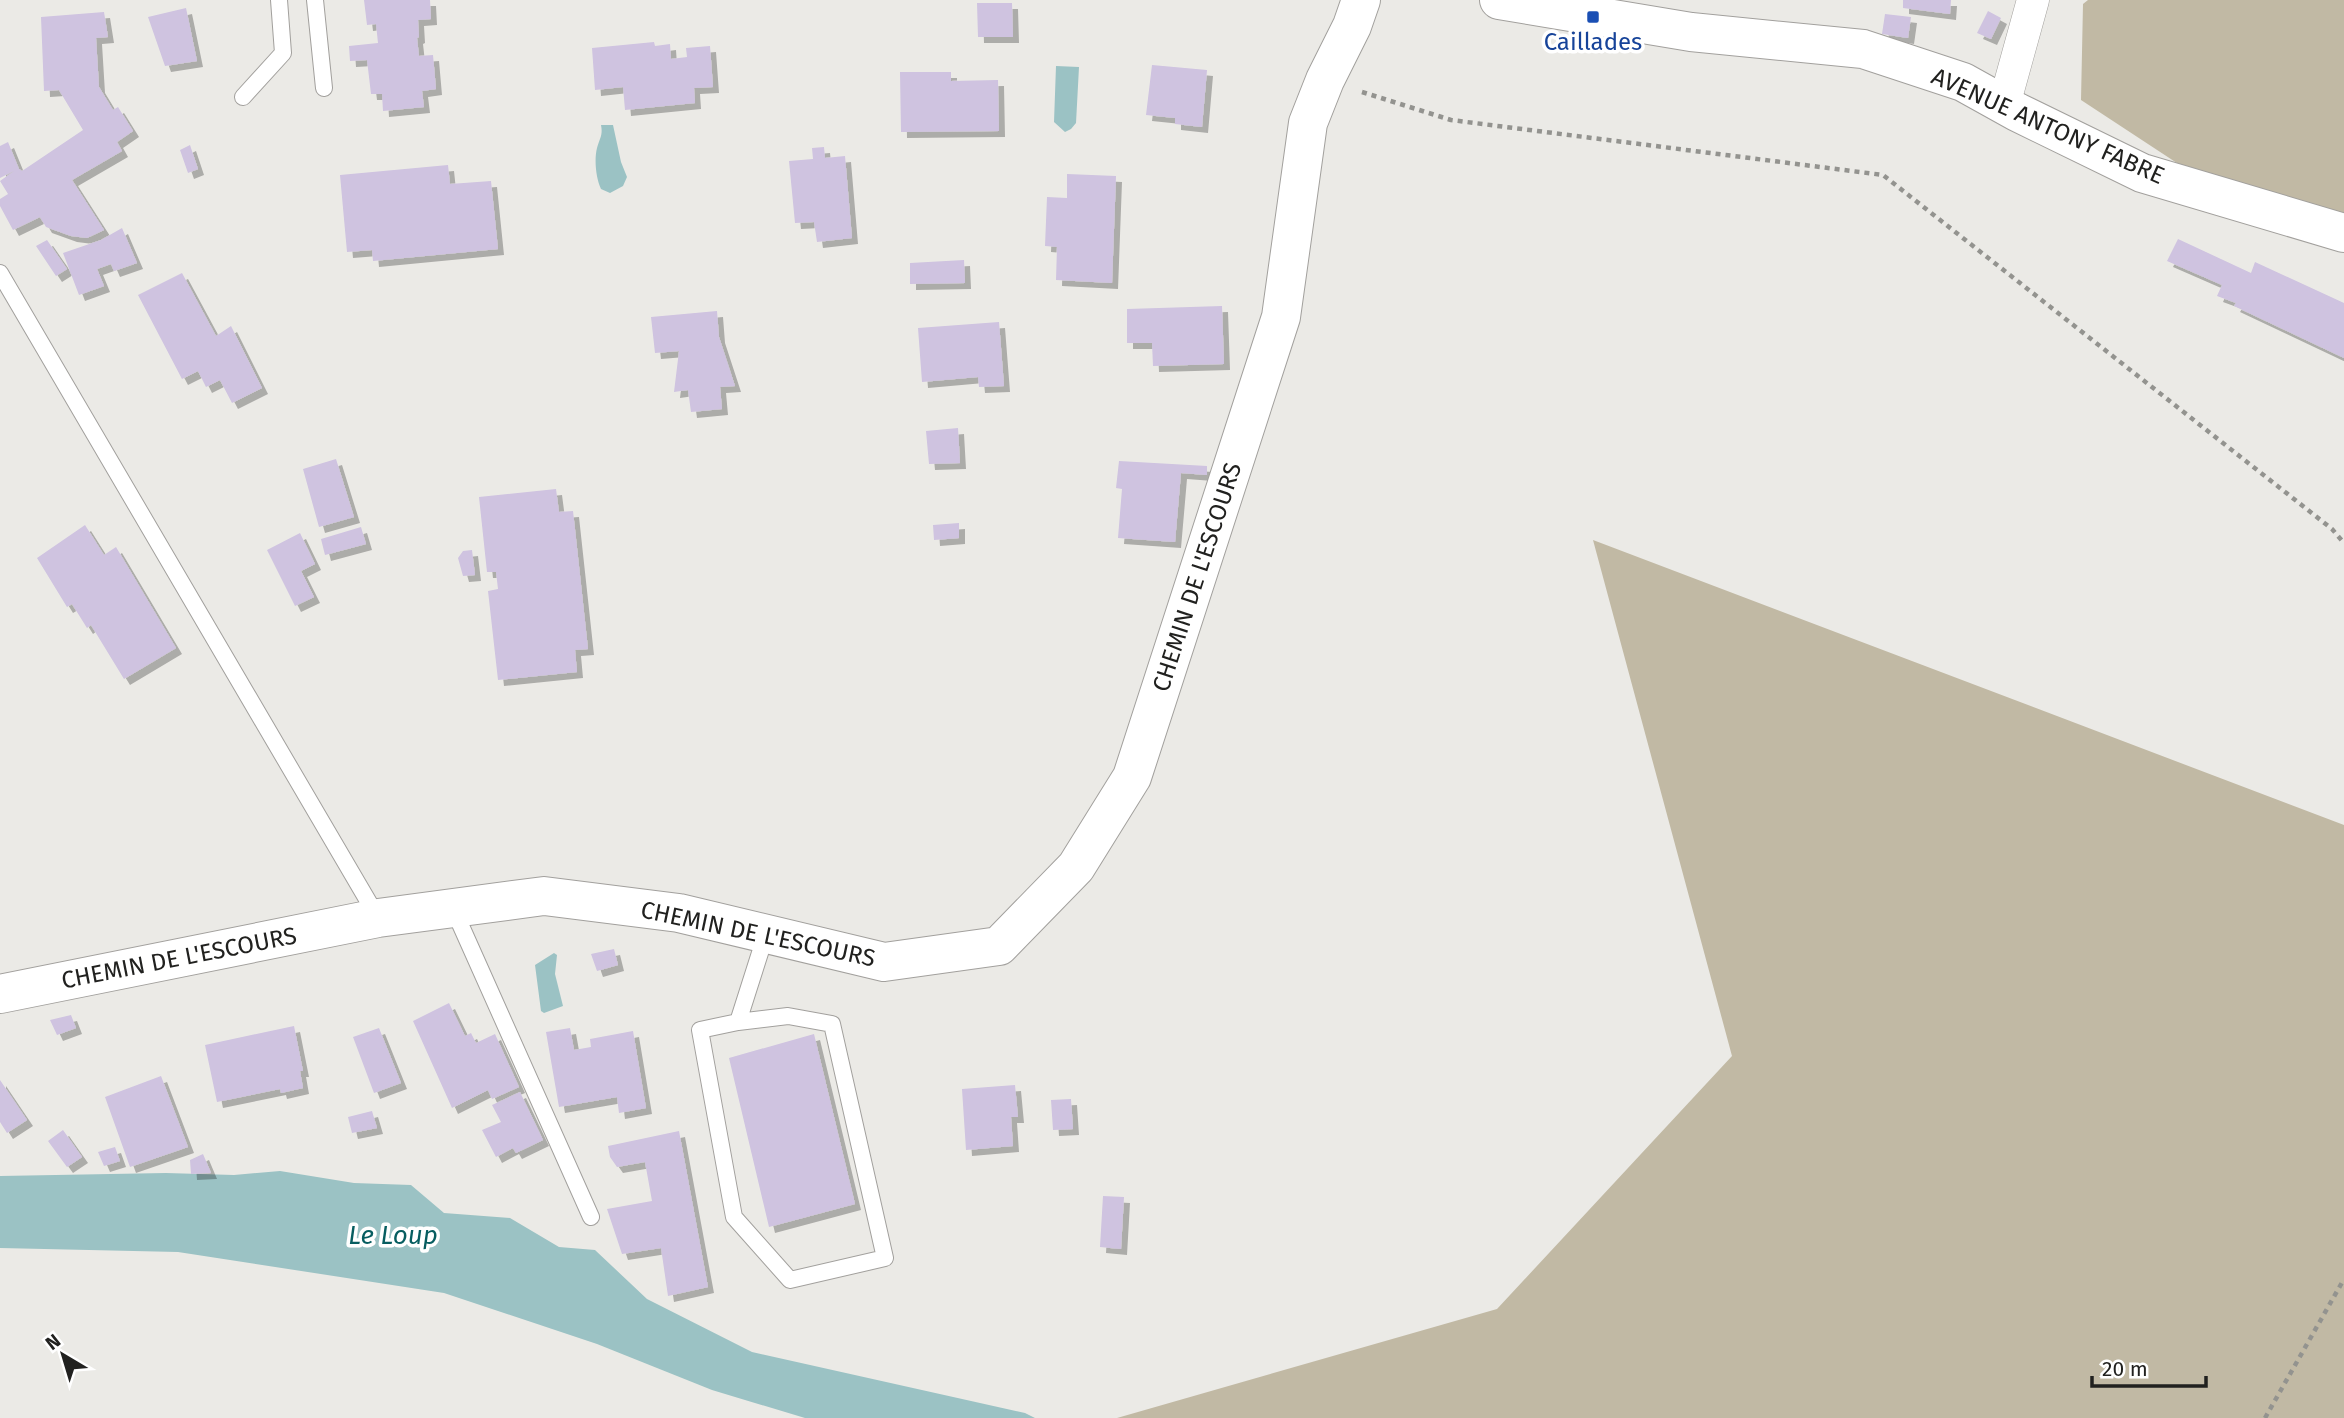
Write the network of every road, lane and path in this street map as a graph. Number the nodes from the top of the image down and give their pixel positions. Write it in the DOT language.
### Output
graph roads {
  1 [pos="279,0"];
  2 [pos="315,0"];
  3 [pos="1499,0"];
  4 [pos="2033,0"];
  5 [pos="1356,13"];
  6 [pos="1325,79"];
  7 [pos="324,88"];
  8 [pos="243,97"];
  9 [pos="2004,105"];
  10 [pos="2344,233"];
  11 [pos="0,273"];
  12 [pos="2344,543"];
  13 [pos="453,908"];
  14 [pos="379,918"];
  15 [pos="766,934"];
  16 [pos="1,993"];
  17 [pos="738,1022"];
  18 [pos="592,1217"];
  19 [pos="2344,1279"];
  20 [pos="2265,1418"];
  1 -- 8 [label="lane"];
  2 -- 7 [label="lane"];
  3 -- 9 [label="street, AVENUE ANTONY FABRE"];
  4 -- 9 [label="street"];
  5 -- 6 [label="street, CHEMIN DE L'ESCOURS"];
  6 -- 12 [label="path"];
  6 -- 15 [label="street, CHEMIN DE L'ESCOURS"];
  9 -- 10 [label="street, AVENUE ANTONY FABRE"];
  11 -- 14 [label="lane"];
  13 -- 14 [label="street, CHEMIN DE L'ESCOURS"];
  13 -- 15 [label="street, CHEMIN DE L'ESCOURS"];
  13 -- 18 [label="lane"];
  14 -- 16 [label="street, CHEMIN DE L'ESCOURS"];
  15 -- 17 [label="lane"];
  17 -- 17 [label="lane"];
  19 -- 20 [label="path"];
}
